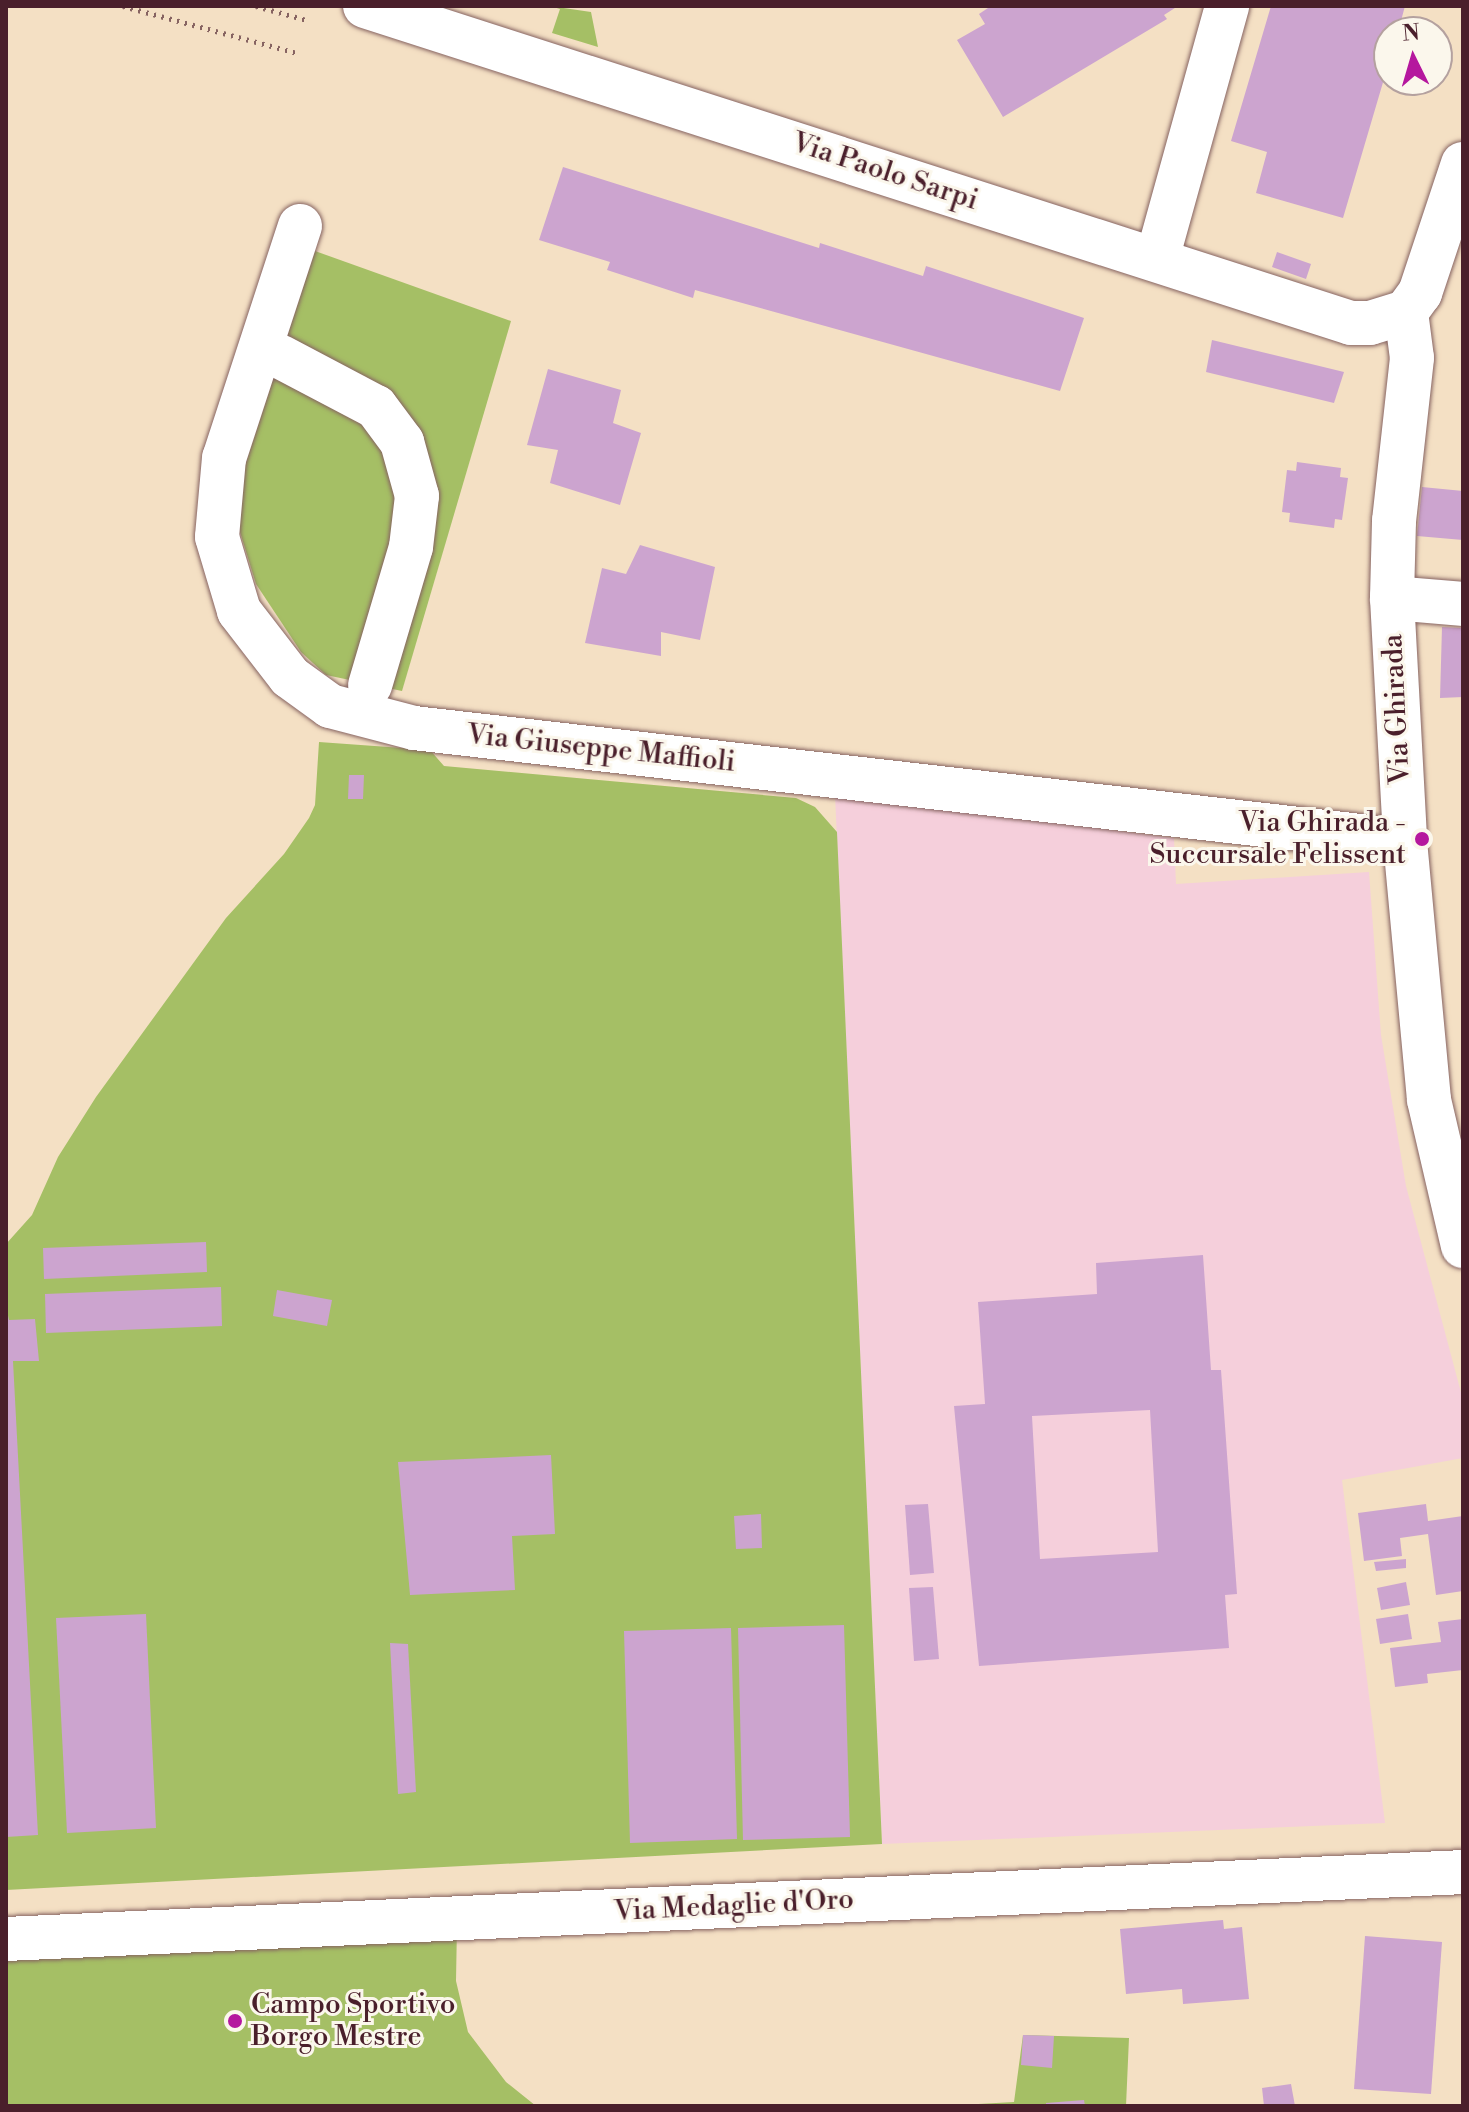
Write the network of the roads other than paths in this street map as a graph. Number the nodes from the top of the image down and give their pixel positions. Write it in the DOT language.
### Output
graph roads {
  1 [pos="365,6"];
  2 [pos="1227,6"];
  3 [pos="1463,164"];
  4 [pos="300,226"];
  5 [pos="1157,259"];
  6 [pos="1446,274"];
  7 [pos="1406,312"];
  8 [pos="281,357"];
  9 [pos="1392,598"];
  10 [pos="1463,604"];
  11 [pos="370,685"];
  12 [pos="1405,841"];
  13 [pos="1446,1100"];
  14 [pos="1463,1246"];
  15 [pos="1463,1872"];
  16 [pos="6,1939"];
  1 -- 5 [label="street, Via Paolo Sarpi"];
  2 -- 5 [label="street"];
  3 -- 6 [label="street"];
  4 -- 12 [label="street, Via Giuseppe Maffioli"];
  5 -- 7 [label="street, Via Paolo Sarpi"];
  6 -- 7 [label="street"];
  7 -- 9 [label="street, Via Ghirada"];
  8 -- 11 [label="street"];
  9 -- 10 [label="street"];
  9 -- 12 [label="street, Via Ghirada"];
  12 -- 13 [label="street, Via Ghirada"];
  13 -- 14 [label="street, Via Ghirada"];
  15 -- 16 [label="street, Via Medaglie d'Oro"];
}
